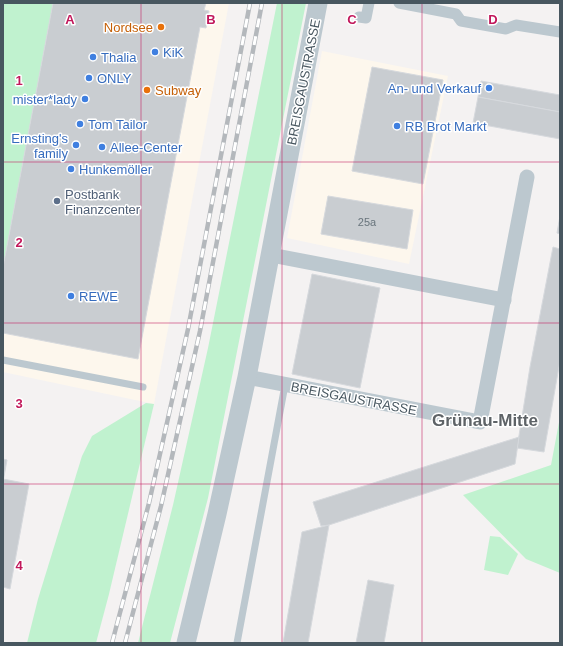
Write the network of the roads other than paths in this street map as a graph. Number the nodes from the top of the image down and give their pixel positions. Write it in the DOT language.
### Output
graph roads {
  1 [pos="318,3"];
  2 [pos="369,3"];
  3 [pos="399,3"];
  4 [pos="359,17"];
  5 [pos="560,32"];
  6 [pos="527,177"];
  7 [pos="271,255"];
  8 [pos="504,300"];
  9 [pos="3,360"];
  10 [pos="247,377"];
  11 [pos="285,384"];
  12 [pos="143,387"];
  13 [pos="186,643"];
  14 [pos="236,643"];
  1 -- 7 [label="street, BREISGAUSTRASSE"];
  2 -- 4 [label="street"];
  3 -- 5 [label="street"];
  6 -- 8 [label="street, BREISGAUSTRASSE"];
  7 -- 8 [label="street"];
  7 -- 10 [label="street, BREISGAUSTRASSE"];
  8 -- 11 [label="street, BREISGAUSTRASSE"];
  9 -- 12 [label="lane"];
  10 -- 11 [label="street, BREISGAUSTRASSE"];
  10 -- 13 [label="street, BREISGAUSTRASSE"];
  11 -- 14 [label="lane"];
}
